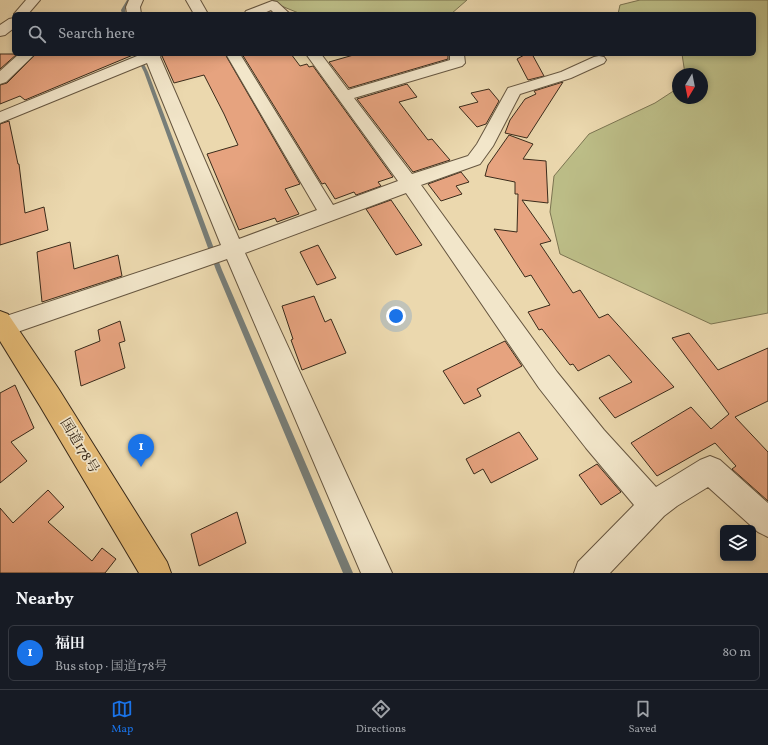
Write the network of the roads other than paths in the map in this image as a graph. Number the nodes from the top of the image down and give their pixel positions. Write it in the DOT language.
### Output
graph roads {
  1 [pos="33,0"];
  2 [pos="136,0"];
  3 [pos="192,0"];
  4 [pos="279,9"];
  5 [pos="23,12"];
  6 [pos="134,12"];
  7 [pos="199,12"];
  8 [pos="262,12"];
  9 [pos="12,23"];
  10 [pos="0,32"];
  11 [pos="0,38"];
  12 [pos="12,40"];
  13 [pos="26,56"];
  14 [pos="142,56"];
  15 [pos="153,56"];
  16 [pos="234,56"];
  17 [pos="314,56"];
  18 [pos="457,56"];
  19 [pos="127,59"];
  20 [pos="600,60"];
  21 [pos="0,79"];
  22 [pos="343,96"];
  23 [pos="0,118"];
  24 [pos="409,183"];
  25 [pos="329,214"];
  26 [pos="234,249"];
  27 [pos="2,324"];
  28 [pos="654,506"];
  29 [pos="768,522"];
  30 [pos="156,573"];
  31 [pos="377,573"];
  32 [pos="589,573"];
  1 -- 5 [label="street"];
  2 -- 6 [label="street"];
  3 -- 7 [label="street"];
  4 -- 8 [label="street"];
  9 -- 10 [label="street"];
  11 -- 12 [label="street"];
  13 -- 21 [label="street"];
  14 -- 19 [label="street"];
  15 -- 26 [label="street"];
  16 -- 25 [label="street"];
  17 -- 22 [label="street"];
  18 -- 22 [label="street"];
  19 -- 23 [label="street"];
  20 -- 24 [label="street"];
  22 -- 24 [label="street"];
  24 -- 25 [label="street"];
  24 -- 28 [label="street"];
  25 -- 26 [label="street"];
  26 -- 27 [label="street"];
  26 -- 31 [label="street"];
  27 -- 30 [label="highway, 国道178号"];
  28 -- 29 [label="street"];
  28 -- 32 [label="street"];
}
